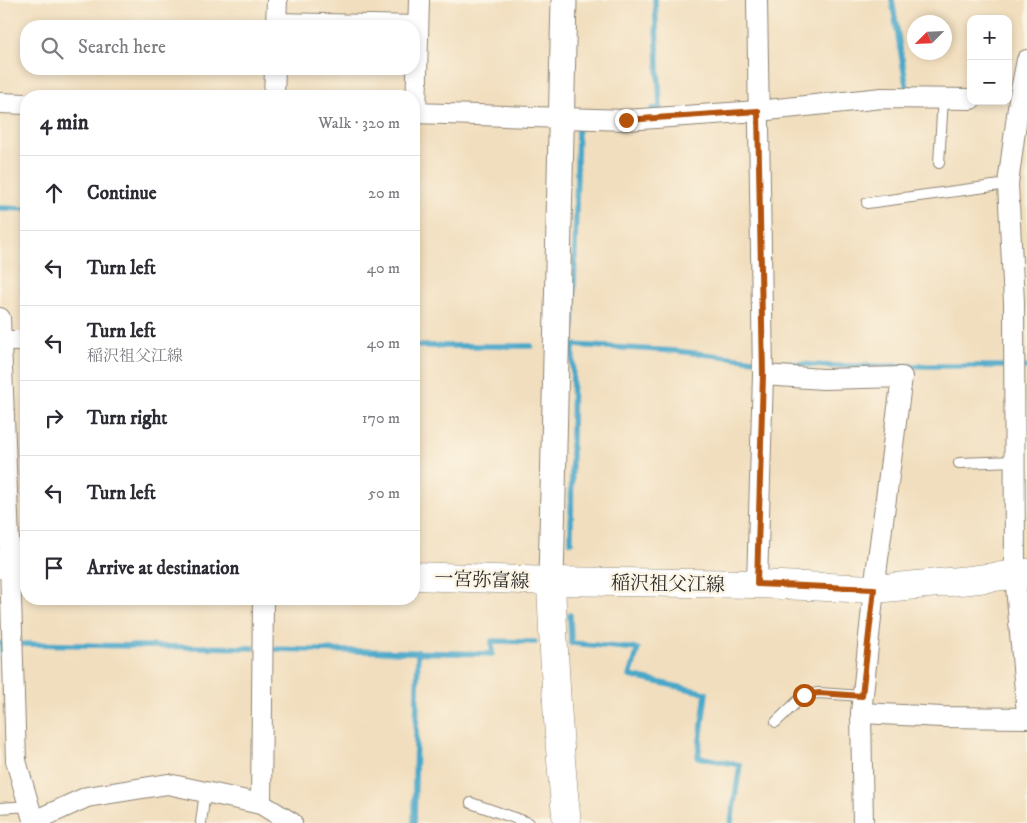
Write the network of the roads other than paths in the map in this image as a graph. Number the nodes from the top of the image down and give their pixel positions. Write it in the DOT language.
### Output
graph roads {
  1 [pos="277,0"];
  2 [pos="419,0"];
  3 [pos="564,0"];
  4 [pos="757,0"];
  5 [pos="276,20"];
  6 [pos="418,20"];
  7 [pos="1027,60"];
  8 [pos="275,75"];
  9 [pos="416,75"];
  10 [pos="274,90"];
  11 [pos="416,90"];
  12 [pos="943,98"];
  13 [pos="967,99"];
  14 [pos="1014,100"];
  15 [pos="0,103"];
  16 [pos="20,104"];
  17 [pos="758,111"];
  18 [pos="420,113"];
  19 [pos="561,117"];
  20 [pos="939,163"];
  21 [pos="1014,179"];
  22 [pos="867,203"];
  23 [pos="0,318"];
  24 [pos="20,344"];
  25 [pos="1,352"];
  26 [pos="1020,358"];
  27 [pos="763,375"];
  28 [pos="1014,461"];
  29 [pos="959,463"];
  30 [pos="12,565"];
  31 [pos="1021,574"];
  32 [pos="420,576"];
  33 [pos="551,581"];
  34 [pos="757,584"];
  35 [pos="874,589"];
  36 [pos="263,605"];
  37 [pos="862,704"];
  38 [pos="1027,714"];
  39 [pos="1027,718"];
  40 [pos="776,722"];
  41 [pos="205,792"];
  42 [pos="261,804"];
  43 [pos="471,804"];
  44 [pos="0,808"];
  45 [pos="32,817"];
  46 [pos="201,823"];
  47 [pos="292,823"];
  48 [pos="529,823"];
  49 [pos="567,823"];
  50 [pos="864,823"];
  1 -- 5 [label="street"];
  2 -- 6 [label="street"];
  3 -- 19 [label="street"];
  4 -- 17 [label="street"];
  7 -- 14 [label="street"];
  8 -- 10 [label="street"];
  9 -- 11 [label="street"];
  12 -- 13 [label="street"];
  12 -- 17 [label="street"];
  12 -- 20 [label="lane"];
  14 -- 21 [label="street"];
  15 -- 16 [label="street"];
  17 -- 19 [label="street"];
  17 -- 27 [label="street"];
  18 -- 19 [label="street"];
  19 -- 33 [label="street"];
  21 -- 22 [label="lane"];
  21 -- 26 [label="street"];
  23 -- 25 [label="street"];
  24 -- 25 [label="street"];
  25 -- 30 [label="street"];
  26 -- 28 [label="street"];
  27 -- 34 [label="street"];
  27 -- 35 [label="street"];
  28 -- 29 [label="lane"];
  28 -- 31 [label="street"];
  30 -- 45 [label="street"];
  31 -- 35 [label="main road, 稲沢祖父江線"];
  31 -- 38 [label="street"];
  32 -- 33 [label="main road, 一宮弥富線"];
  33 -- 34 [label="main road, 稲沢祖父江線"];
  33 -- 49 [label="main road"];
  34 -- 35 [label="main road, 稲沢祖父江線"];
  35 -- 37 [label="street"];
  36 -- 42 [label="street"];
  37 -- 39 [label="street"];
  37 -- 40 [label="lane"];
  37 -- 50 [label="street"];
  41 -- 42 [label="street"];
  41 -- 45 [label="street"];
  41 -- 46 [label="lane"];
  42 -- 47 [label="street"];
  43 -- 48 [label="lane"];
  44 -- 45 [label="lane"];
}
